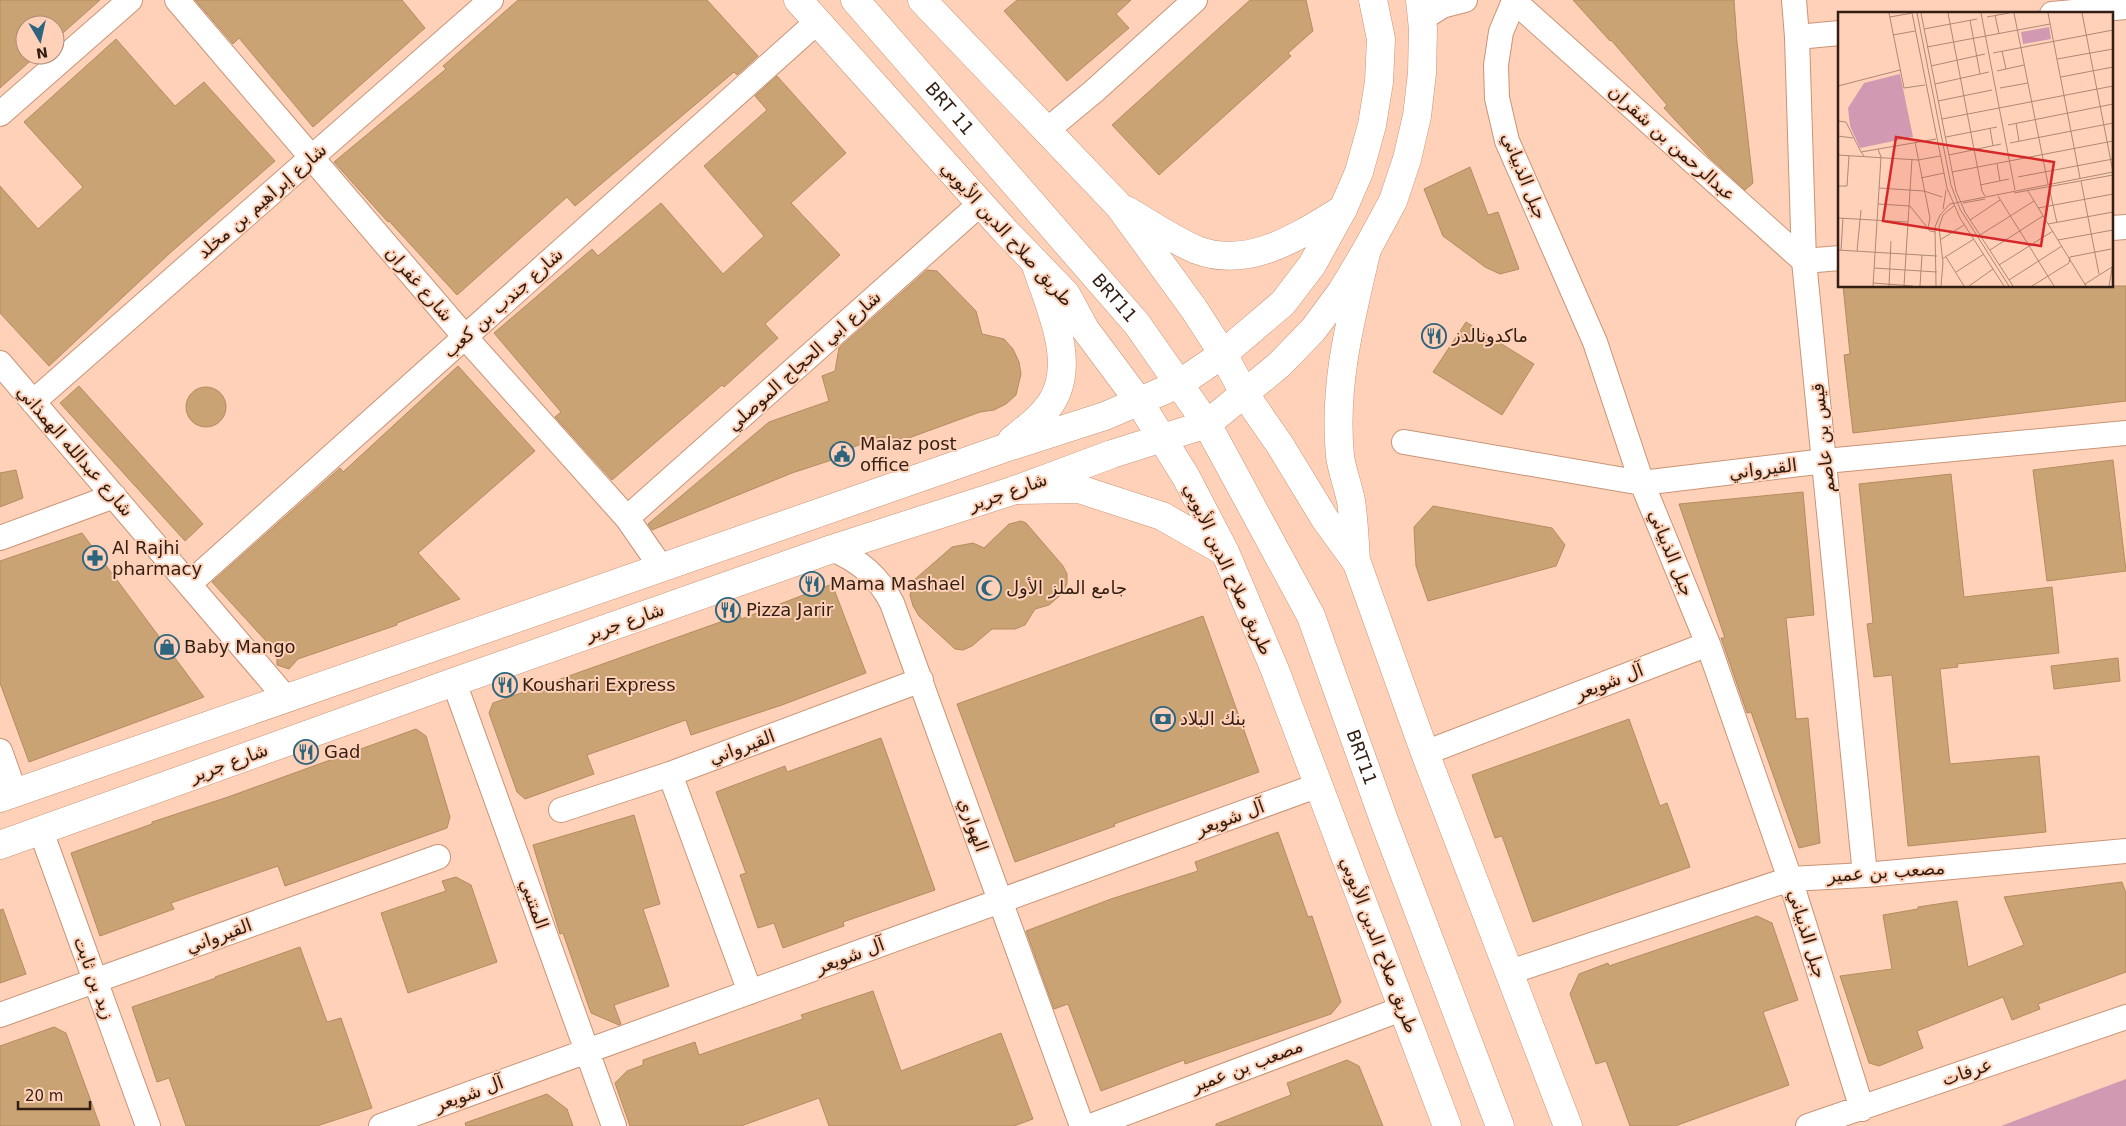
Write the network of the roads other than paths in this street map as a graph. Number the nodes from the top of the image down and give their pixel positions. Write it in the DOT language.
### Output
graph roads {
  1 [pos="130,0"];
  2 [pos="177,0"];
  3 [pos="491,0"];
  4 [pos="798,0"];
  5 [pos="855,0"];
  6 [pos="922,0"];
  7 [pos="1195,0"];
  8 [pos="1373,0"];
  9 [pos="1465,0"];
  10 [pos="1511,0"];
  11 [pos="1794,0"];
  12 [pos="2126,7"];
  13 [pos="1421,10"];
  14 [pos="2073,12"];
  15 [pos="817,22"];
  16 [pos="1838,34"];
  17 [pos="1797,37"];
  18 [pos="0,114"];
  19 [pos="1046,131"];
  20 [pos="311,157"];
  21 [pos="980,204"];
  22 [pos="1119,206"];
  23 [pos="1343,209"];
  24 [pos="1044,216"];
  25 [pos="1368,249"];
  26 [pos="1838,258"];
  27 [pos="1036,262"];
  28 [pos="1804,262"];
  29 [pos="465,337"];
  30 [pos="1223,354"];
  31 [pos="0,363"];
  32 [pos="1244,393"];
  33 [pos="1138,400"];
  34 [pos="33,402"];
  35 [pos="1192,404"];
  36 [pos="2126,433"];
  37 [pos="1162,438"];
  38 [pos="1404,442"];
  39 [pos="1002,449"];
  40 [pos="1825,461"];
  41 [pos="1642,483"];
  42 [pos="1015,490"];
  43 [pos="114,496"];
  44 [pos="627,518"];
  45 [pos="0,538"];
  46 [pos="832,549"];
  47 [pos="1225,552"];
  48 [pos="1357,563"];
  49 [pos="661,567"];
  50 [pos="189,584"];
  51 [pos="1708,644"];
  52 [pos="921,680"];
  53 [pos="454,682"];
  54 [pos="286,698"];
  55 [pos="0,751"];
  56 [pos="1425,752"];
  57 [pos="670,774"];
  58 [pos="1318,785"];
  59 [pos="8,796"];
  60 [pos="561,810"];
  61 [pos="41,830"];
  62 [pos="0,845"];
  63 [pos="2126,851"];
  64 [pos="438,857"];
  65 [pos="1865,875"];
  66 [pos="1790,879"];
  67 [pos="1000,901"];
  68 [pos="1510,972"];
  69 [pos="95,981"];
  70 [pos="750,992"];
  71 [pos="1404,1008"];
  72 [pos="0,1015"];
  73 [pos="2126,1017"];
  74 [pos="587,1051"];
  75 [pos="1862,1109"];
  76 [pos="148,1126"];
  77 [pos="381,1126"];
  78 [pos="614,1126"];
  79 [pos="1082,1126"];
  80 [pos="1091,1126"];
  81 [pos="1447,1126"];
  82 [pos="1500,1126"];
  83 [pos="1568,1126"];
  84 [pos="1808,1126"];
  1 -- 18 [label="street"];
  2 -- 20 [label="street, شارع غفران"];
  3 -- 20 [label="street, شارع إبراهيم بن مخلد"];
  4 -- 15 [label="main road, طريق صلاح الدين الأيوبي"];
  5 -- 24 [label="main road, BRT 11"];
  6 -- 19 [label="main road"];
  7 -- 19 [label="street"];
  8 -- 23 [label="main road"];
  9 -- 13 [label="street"];
  10 -- 28 [label="street, عبدالرحمن بن شقران"];
  10 -- 41 [label="street, جبل الذبياني"];
  11 -- 17 [label="street, قيس بن عاصم"];
  12 -- 14 [label="street"];
  13 -- 25 [label="main road"];
  15 -- 21 [label="main road, طريق صلاح الدين الأيوبي"];
  15 -- 29 [label="street, شارع جندب بن كعب"];
  16 -- 17 [label="street"];
  17 -- 28 [label="street, قيس بن عاصم"];
  19 -- 22 [label="main road"];
  20 -- 29 [label="street, شارع غفران"];
  20 -- 34 [label="street, شارع إبراهيم بن مخلد"];
  21 -- 27 [label="main road, طريق صلاح الدين الأيوبي"];
  21 -- 44 [label="street, شارع ابي الحجاج الموصلي"];
  22 -- 23 [label="main road"];
  22 -- 30 [label="main road"];
  23 -- 30 [label="main road"];
  24 -- 35 [label="main road, BRT11"];
  25 -- 32 [label="main road, شارع جرير"];
  25 -- 48 [label="main road"];
  26 -- 28 [label="street"];
  27 -- 33 [label="main road, طريق صلاح الدين الأيوبي"];
  27 -- 39 [label="main road"];
  28 -- 40 [label="street, قيس بن عاصم"];
  29 -- 44 [label="street, شارع غفران"];
  29 -- 50 [label="street, شارع جندب بن كعب"];
  30 -- 32 [label="main road"];
  30 -- 35 [label="main road"];
  31 -- 34 [label="street, شارع عبدالله الهمذاني"];
  32 -- 35 [label="main road, شارع جرير"];
  32 -- 48 [label="main road"];
  33 -- 35 [label="main road"];
  33 -- 37 [label="main road, طريق صلاح الدين الأيوبي"];
  33 -- 39 [label="main road"];
  34 -- 43 [label="street, شارع عبدالله الهمذاني"];
  35 -- 37 [label="main road, شارع جرير"];
  35 -- 82 [label="main road, BRT11"];
  36 -- 40 [label="street, القيرواني"];
  37 -- 42 [label="main road, شارع جرير"];
  37 -- 47 [label="main road, طريق صلاح الدين الأيوبي"];
  38 -- 41 [label="street, القيرواني"];
  39 -- 49 [label="main road"];
  40 -- 41 [label="street, القيرواني"];
  40 -- 65 [label="street, قيس بن عاصم"];
  41 -- 51 [label="street, جبل الذبياني"];
  42 -- 46 [label="main road, شارع جرير"];
  42 -- 47 [label="main road"];
  43 -- 45 [label="street"];
  43 -- 50 [label="street, شارع عبدالله الهمذاني"];
  44 -- 49 [label="street, شارع غفران"];
  46 -- 52 [label="street, الهواري"];
  46 -- 53 [label="main road, شارع جرير"];
  47 -- 58 [label="main road, طريق صلاح الدين الأيوبي"];
  48 -- 56 [label="main road"];
  49 -- 54 [label="main road"];
  50 -- 54 [label="street, شارع عبدالله الهمذاني"];
  51 -- 56 [label="street, آل شويعر"];
  51 -- 66 [label="street, جبل الذبياني"];
  52 -- 57 [label="street, القيرواني"];
  52 -- 67 [label="street, الهواري"];
  53 -- 61 [label="main road, شارع جرير"];
  53 -- 74 [label="street, المتنبي"];
  54 -- 59 [label="main road"];
  55 -- 59 [label="street"];
  56 -- 68 [label="main road"];
  57 -- 60 [label="street, القيرواني"];
  57 -- 70 [label="street"];
  58 -- 67 [label="street, آل شويعر"];
  58 -- 71 [label="main road, طريق صلاح الدين الأيوبي"];
  61 -- 62 [label="main road, شارع جرير"];
  61 -- 69 [label="street, زيد بن ثابت"];
  63 -- 65 [label="street, مصعب بن عمير"];
  64 -- 69 [label="street, القيرواني"];
  65 -- 66 [label="street, مصعب بن عمير"];
  66 -- 68 [label="street, مصعب بن عمير"];
  66 -- 75 [label="street, جبل الذبياني"];
  67 -- 70 [label="street, آل شويعر"];
  67 -- 79 [label="street, الهواري"];
  68 -- 83 [label="main road"];
  69 -- 72 [label="street, القيرواني"];
  69 -- 76 [label="street, زيد بن ثابت"];
  70 -- 74 [label="street, آل شويعر"];
  71 -- 80 [label="street, مصعب بن عمير"];
  71 -- 81 [label="main road, طريق صلاح الدين الأيوبي"];
  73 -- 75 [label="street, عرفات"];
  74 -- 77 [label="street, آل شويعر"];
  74 -- 78 [label="street, المتنبي"];
  75 -- 84 [label="street, عرفات"];
}
